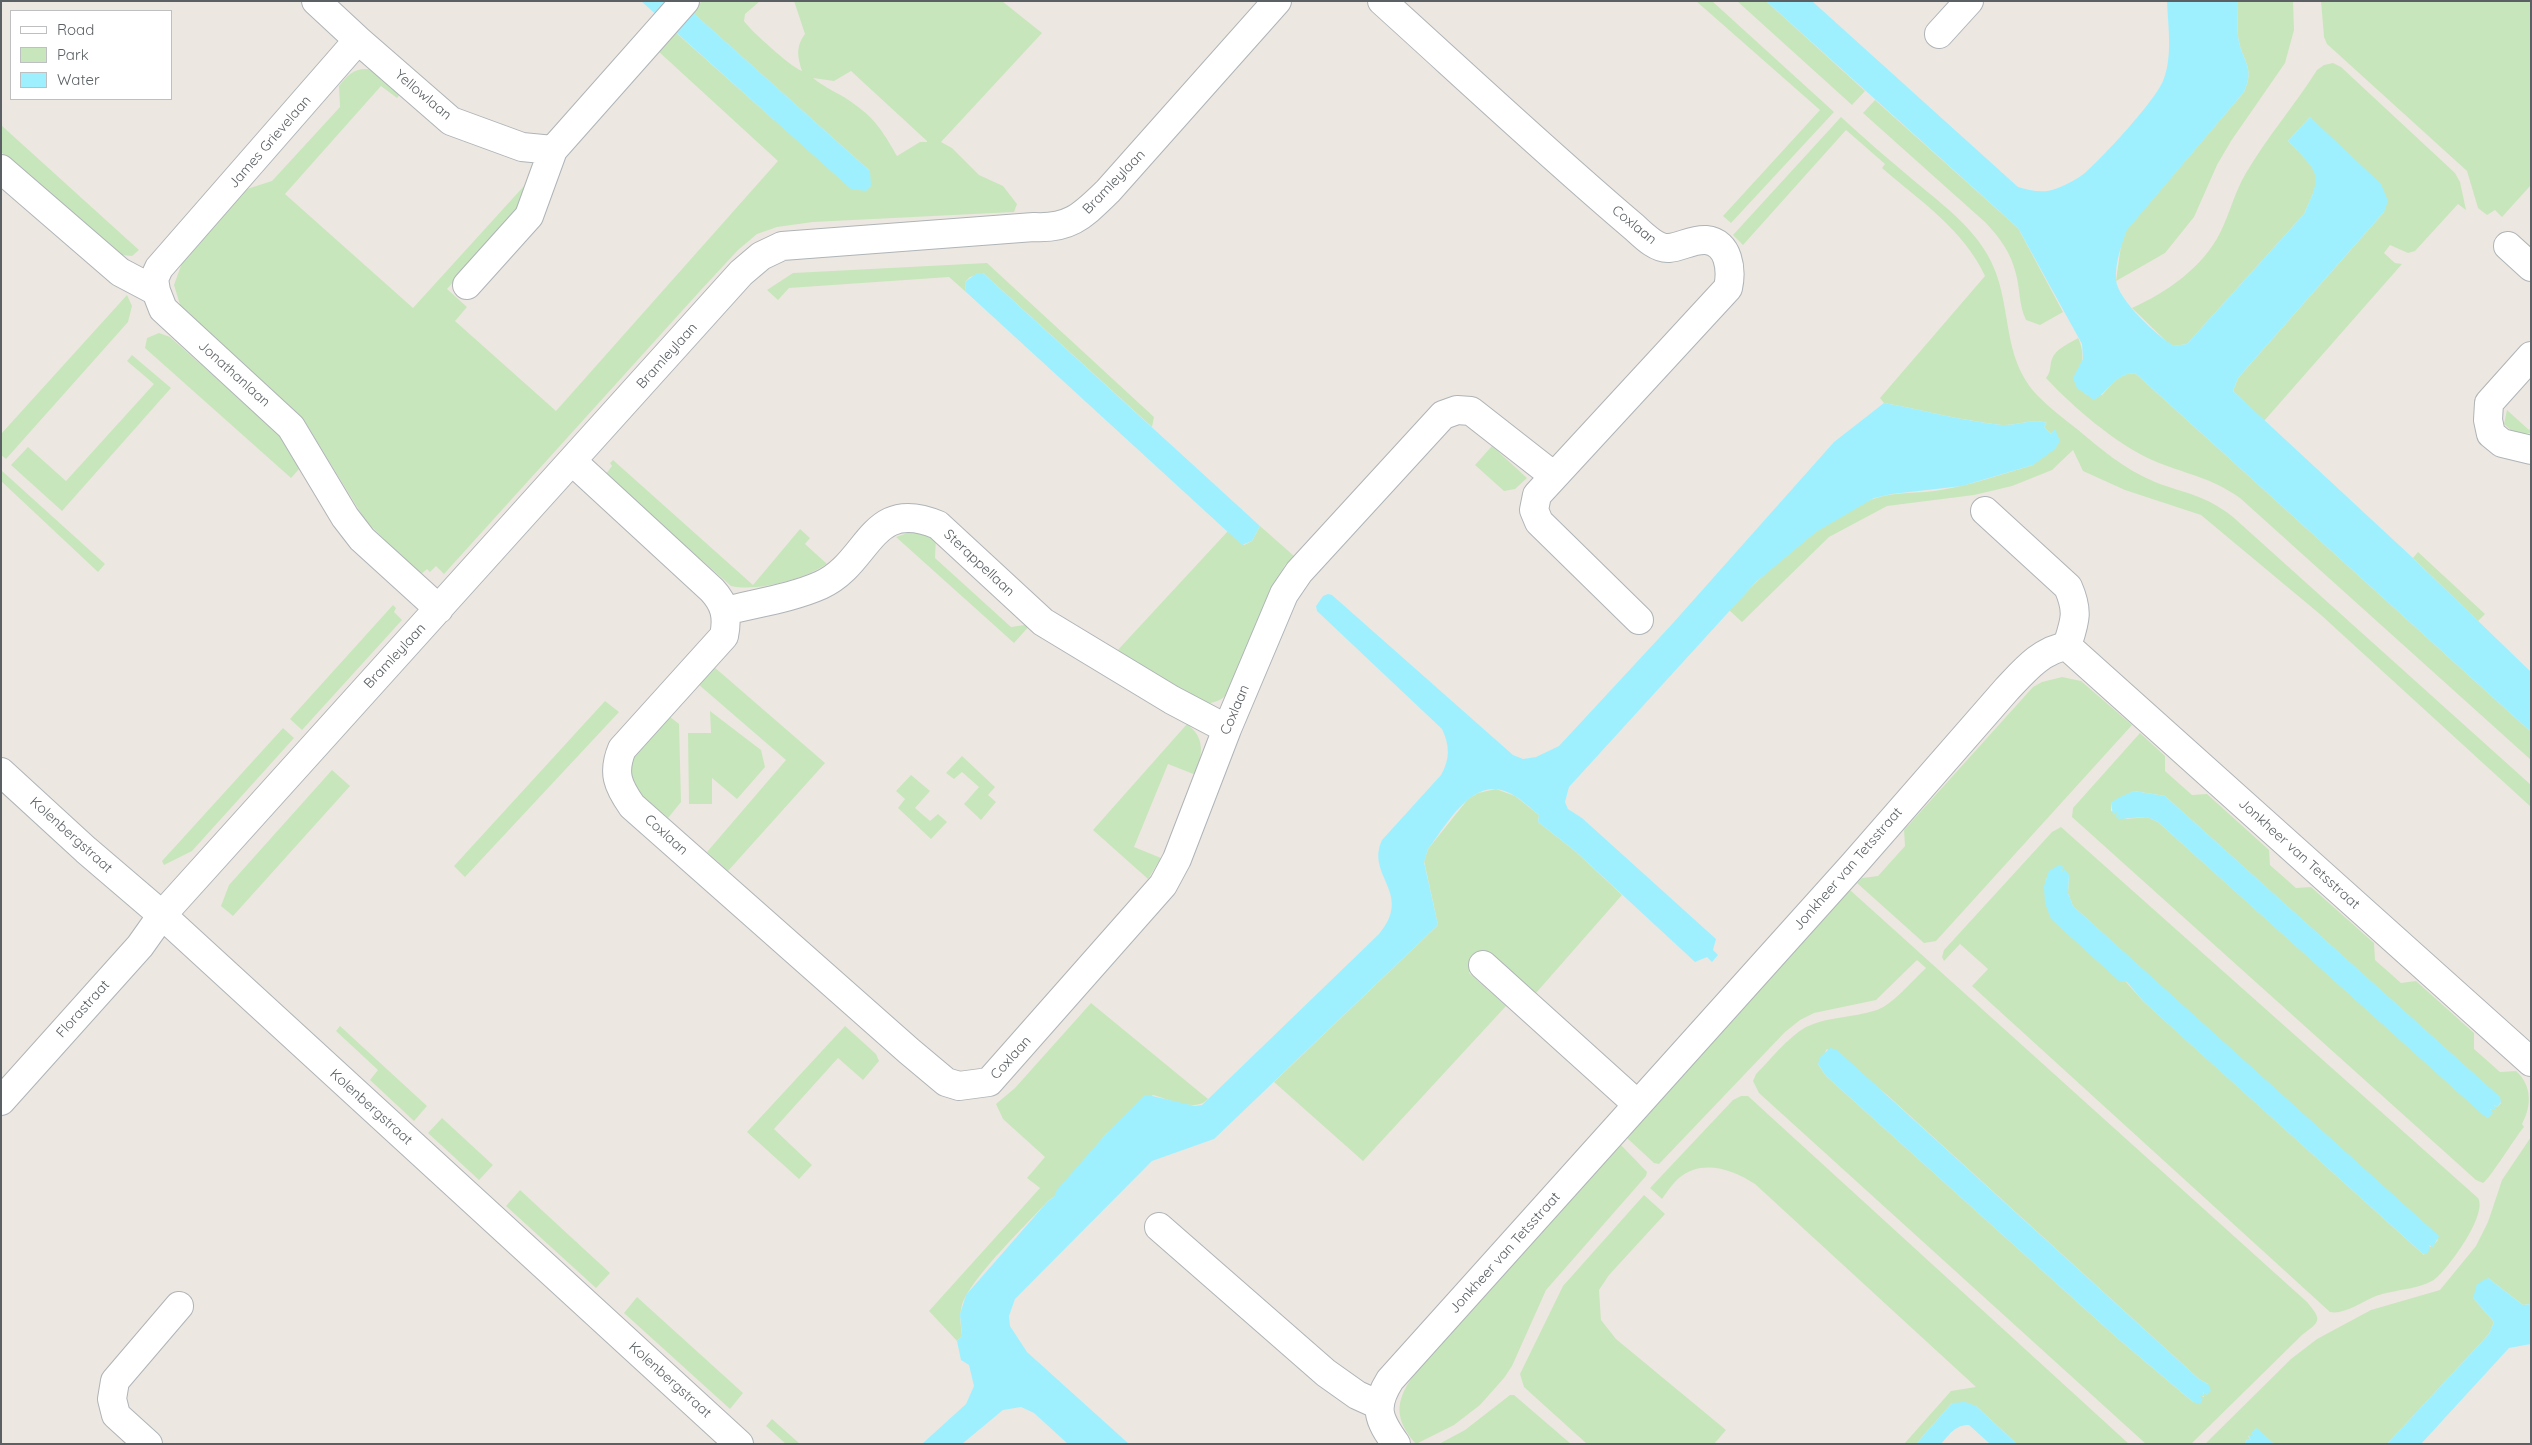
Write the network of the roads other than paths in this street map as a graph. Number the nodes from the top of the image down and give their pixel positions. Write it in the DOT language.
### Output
graph roads {
  1 [pos="316,1"];
  2 [pos="685,1"];
  3 [pos="1277,1"];
  4 [pos="1382,1"];
  5 [pos="1969,1"];
  6 [pos="1939,34"];
  7 [pos="358,40"];
  8 [pos="553,150"];
  9 [pos="1,169"];
  10 [pos="2508,246"];
  11 [pos="2531,267"];
  12 [pos="467,284"];
  13 [pos="156,291"];
  14 [pos="2531,356"];
  15 [pos="2531,450"];
  16 [pos="572,461"];
  17 [pos="1554,476"];
  18 [pos="1985,511"];
  19 [pos="438,609"];
  20 [pos="725,611"];
  21 [pos="1639,620"];
  22 [pos="2067,646"];
  23 [pos="1227,729"];
  24 [pos="1,772"];
  25 [pos="162,915"];
  26 [pos="1483,965"];
  27 [pos="2531,1062"];
  28 [pos="1,1100"];
  29 [pos="1637,1104"];
  30 [pos="1159,1227"];
  31 [pos="178,1306"];
  32 [pos="1379,1405"];
  33 [pos="148,1444"];
  34 [pos="739,1444"];
  35 [pos="1396,1444"];
  1 -- 7 [label="street"];
  2 -- 8 [label="street"];
  3 -- 16 [label="street, Bramleylaan"];
  4 -- 17 [label="street, Coxlaan"];
  5 -- 6 [label="street"];
  7 -- 8 [label="street, Yellowlaan"];
  7 -- 13 [label="street, James Grievelaan"];
  8 -- 12 [label="street"];
  9 -- 13 [label="street"];
  10 -- 11 [label="street"];
  13 -- 19 [label="street, Jonathanlaan"];
  14 -- 15 [label="street"];
  16 -- 19 [label="street, Bramleylaan"];
  16 -- 20 [label="street"];
  17 -- 21 [label="street, Coxlaan"];
  17 -- 23 [label="street, Coxlaan"];
  18 -- 22 [label="street"];
  19 -- 25 [label="street, Bramleylaan"];
  20 -- 23 [label="street, Sterappellaan"];
  20 -- 23 [label="street, Coxlaan"];
  22 -- 27 [label="street, Jonkheer van Tetsstraat"];
  22 -- 29 [label="street, Jonkheer van Tetsstraat"];
  24 -- 25 [label="street, Kolenbergstraat"];
  25 -- 28 [label="street, Florastraat"];
  25 -- 34 [label="street, Kolenbergstraat"];
  26 -- 29 [label="street"];
  29 -- 32 [label="street, Jonkheer van Tetsstraat"];
  30 -- 32 [label="street"];
  31 -- 33 [label="street"];
  32 -- 35 [label="street"];
}
